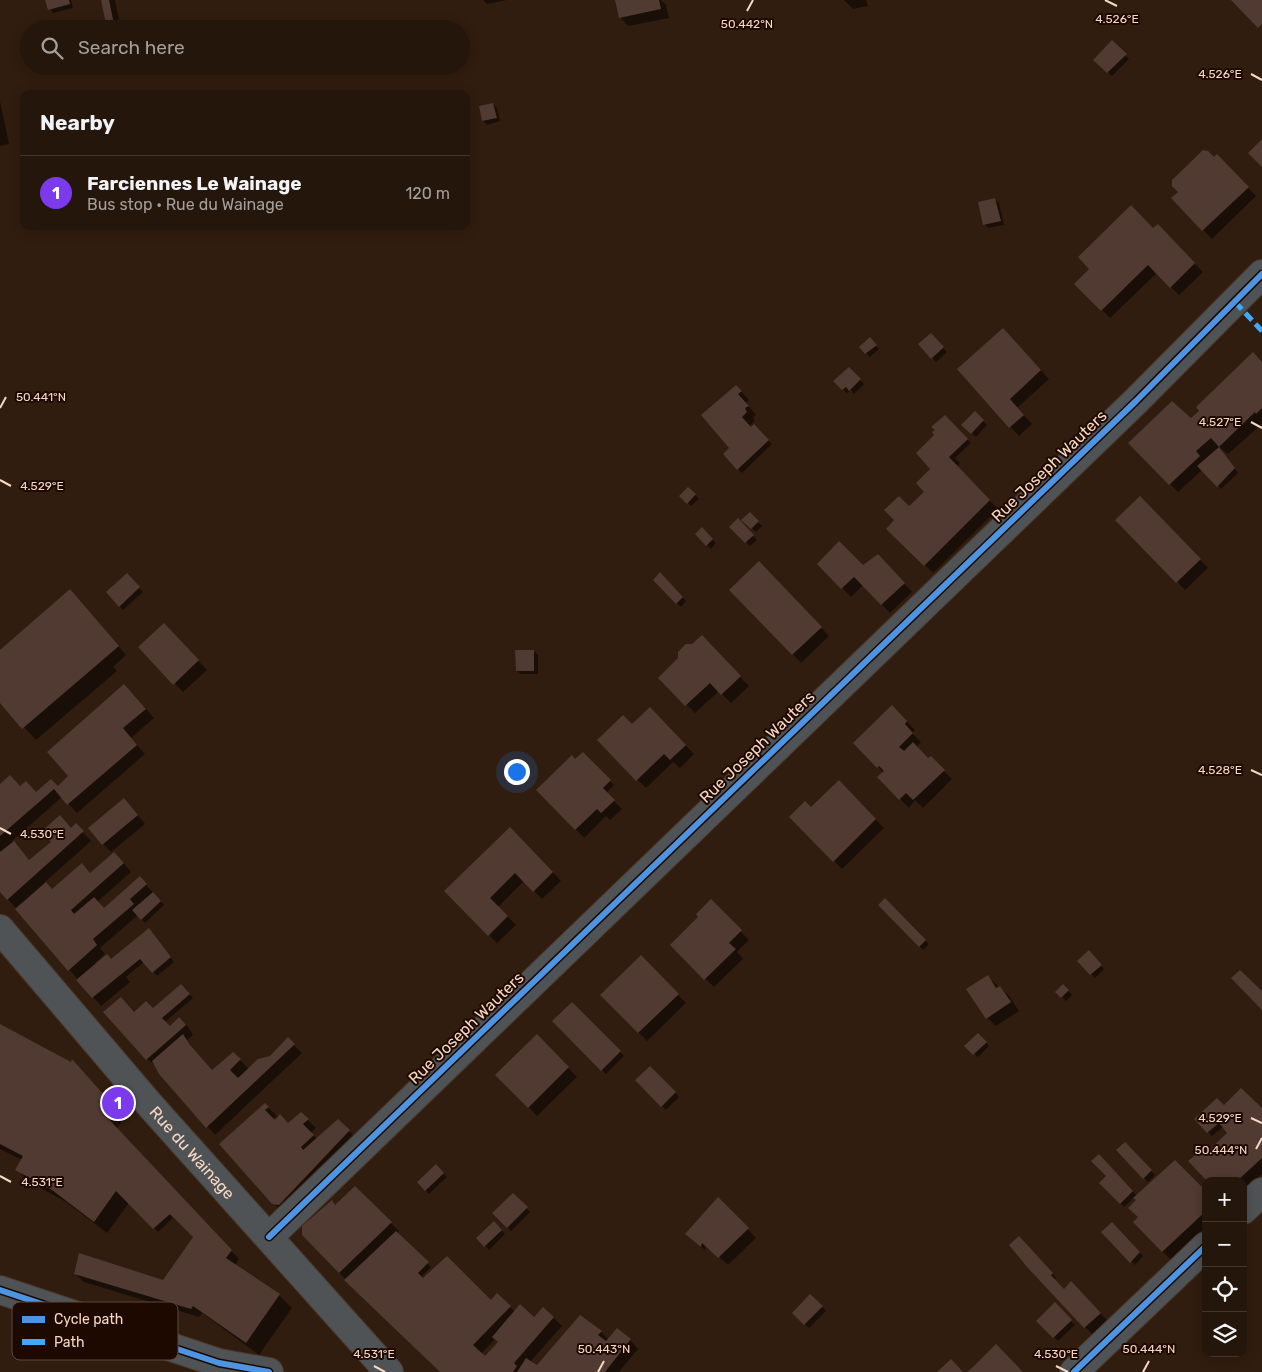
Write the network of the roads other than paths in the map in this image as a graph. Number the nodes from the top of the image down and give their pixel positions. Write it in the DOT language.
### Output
graph roads {
  1 [pos="1262,274"];
  2 [pos="0,929"];
  3 [pos="1262,1192"];
  4 [pos="1247,1206"];
  5 [pos="268,1236"];
  6 [pos="1202,1250"];
  7 [pos="0,1290"];
  8 [pos="36,1302"];
  9 [pos="178,1349"];
  10 [pos="269,1372"];
  11 [pos="389,1372"];
  12 [pos="1074,1372"];
  1 -- 5 [label="street, Rue Joseph Wauters"];
  2 -- 5 [label="street, Rue du Wainage"];
  3 -- 4 [label="street"];
  5 -- 11 [label="street, Rue du Wainage"];
  6 -- 12 [label="street"];
  7 -- 8 [label="street"];
  9 -- 10 [label="street"];
}
